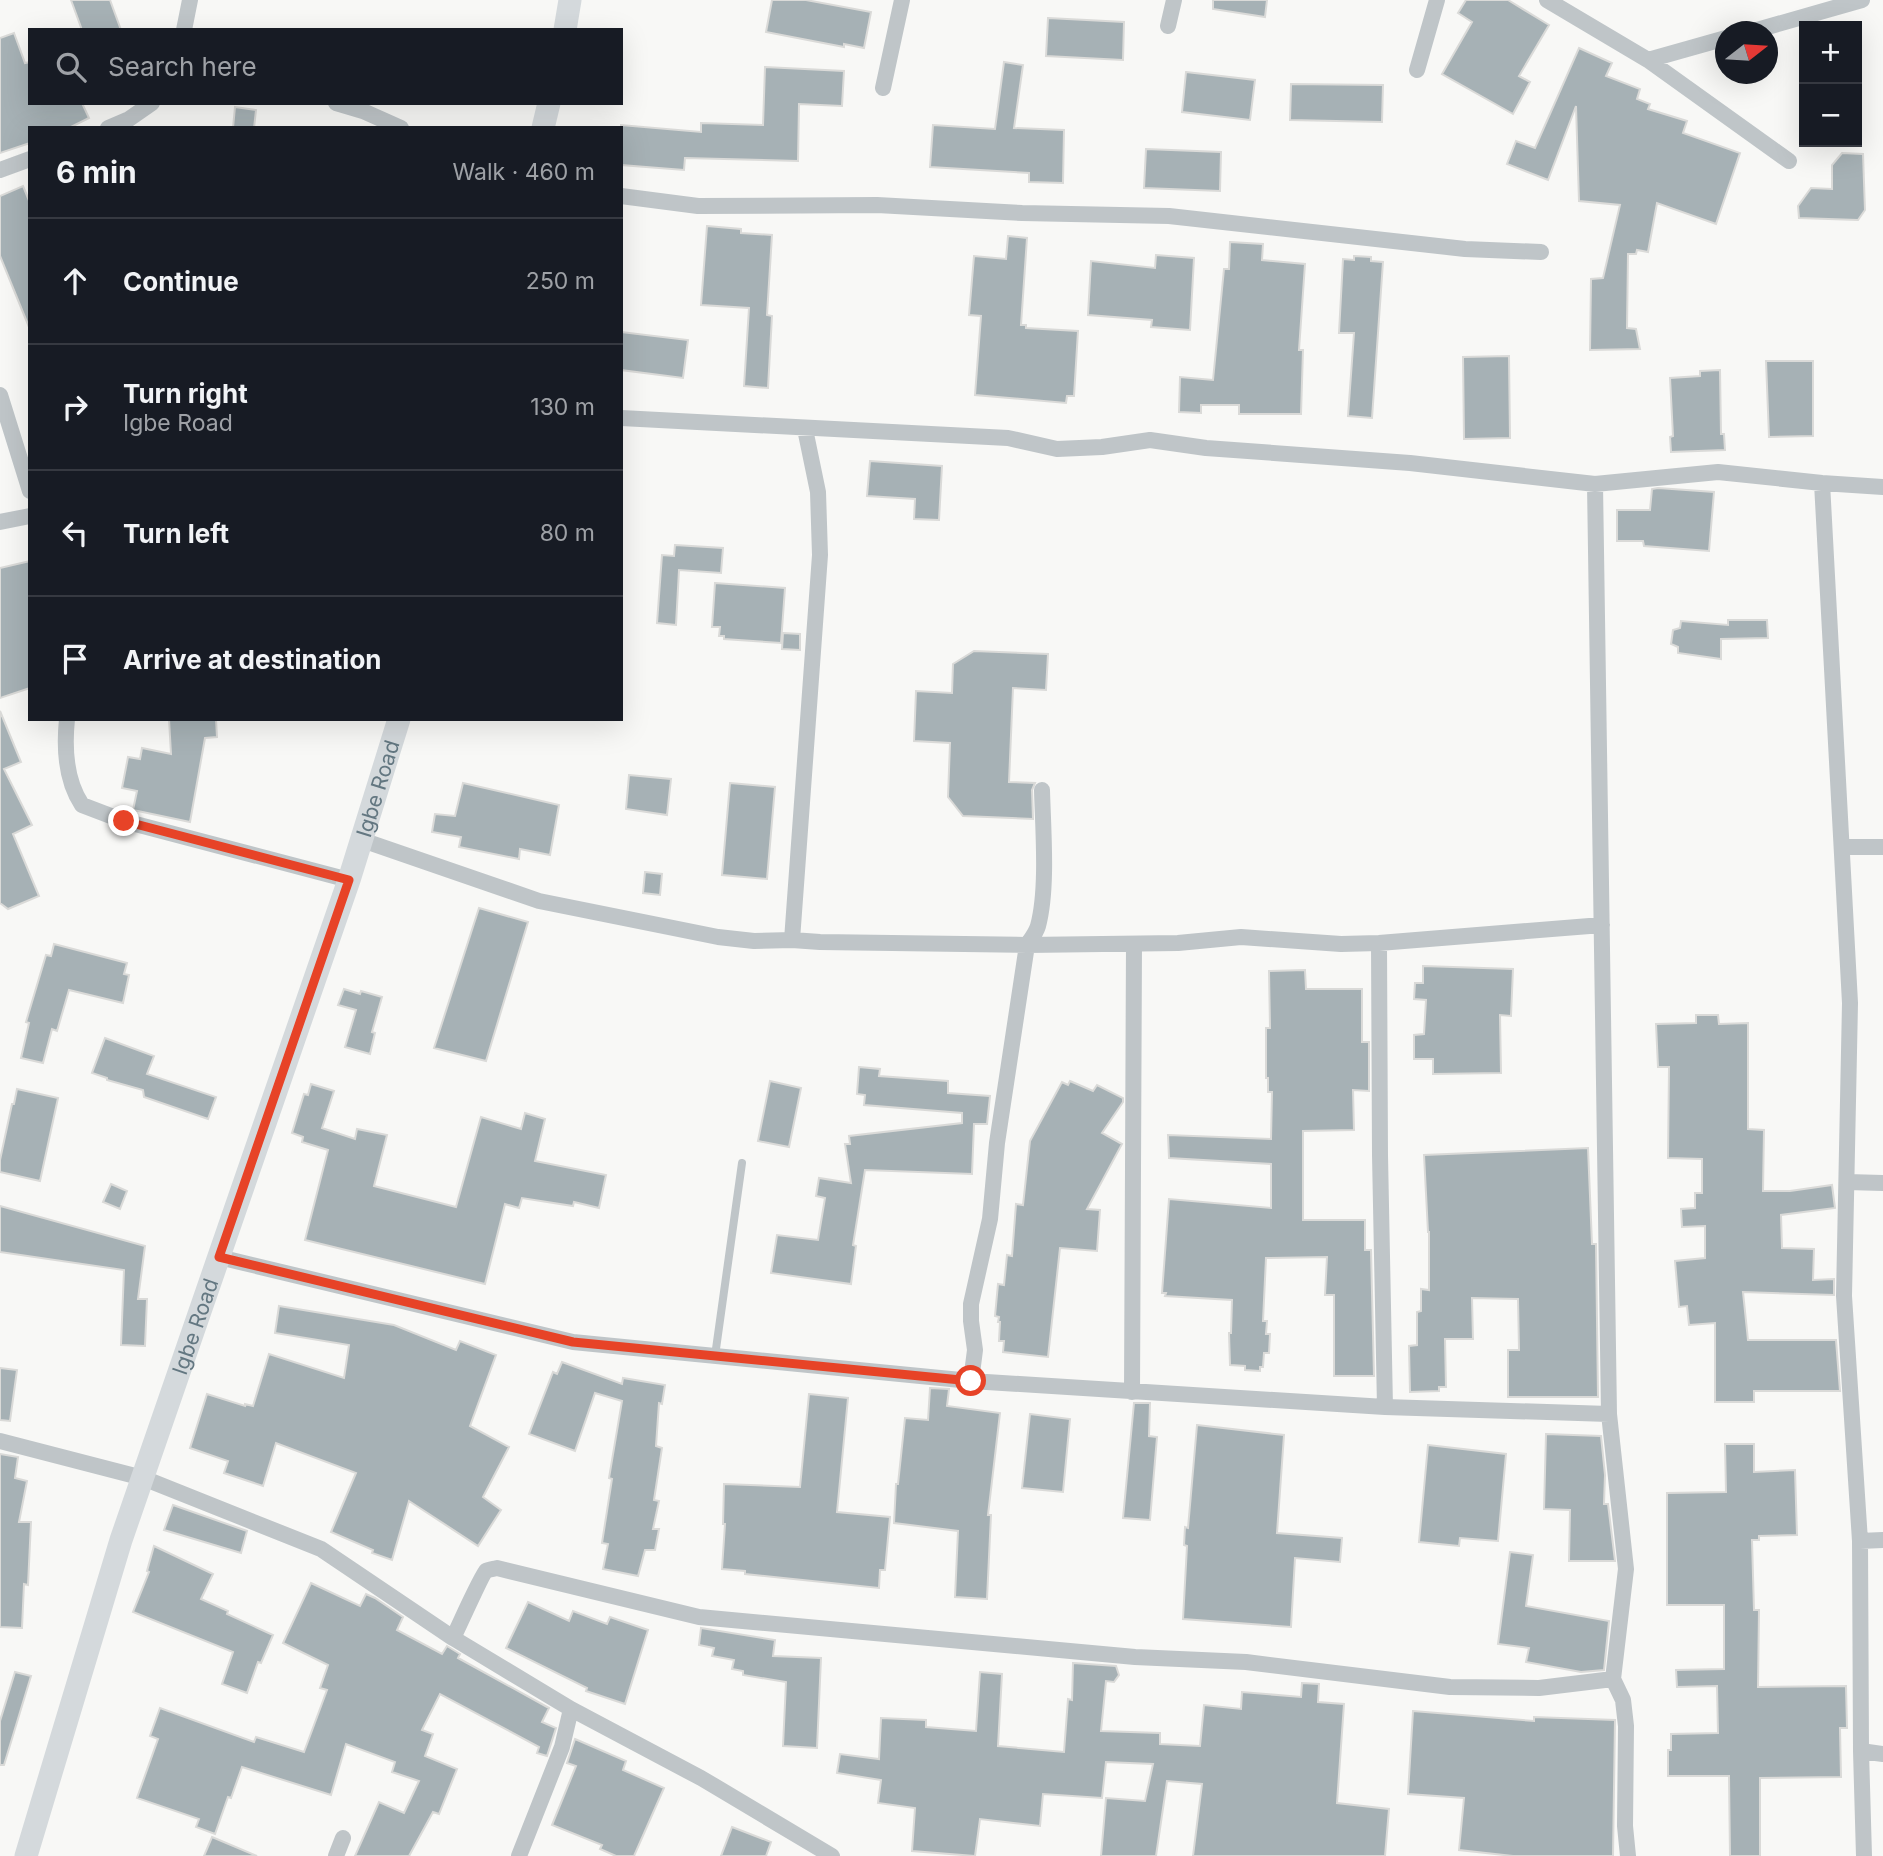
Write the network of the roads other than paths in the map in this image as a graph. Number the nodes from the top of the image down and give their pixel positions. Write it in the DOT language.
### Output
graph roads {
  1 [pos="190,0"];
  2 [pos="570,0"];
  3 [pos="902,0"];
  4 [pos="1174,0"];
  5 [pos="1437,0"];
  6 [pos="1548,0"];
  7 [pos="1862,0"];
  8 [pos="1778,24"];
  9 [pos="1168,26"];
  10 [pos="184,28"];
  11 [pos="565,28"];
  12 [pos="1715,41"];
  13 [pos="1648,60"];
  14 [pos="1417,70"];
  15 [pos="883,88"];
  16 [pos="149,105"];
  17 [pos="343,105"];
  18 [pos="549,105"];
  19 [pos="113,126"];
  20 [pos="397,126"];
  21 [pos="543,126"];
  22 [pos="28,160"];
  23 [pos="1789,160"];
  24 [pos="0,170"];
  25 [pos="623,196"];
  26 [pos="1541,252"];
  27 [pos="0,395"];
  28 [pos="623,418"];
  29 [pos="805,429"];
  30 [pos="1822,483"];
  31 [pos="1595,484"];
  32 [pos="28,485"];
  33 [pos="1883,487"];
  34 [pos="28,516"];
  35 [pos="0,522"];
  36 [pos="67,721"];
  37 [pos="398,721"];
  38 [pos="1042,790"];
  39 [pos="362,840"];
  40 [pos="1843,847"];
  41 [pos="1883,847"];
  42 [pos="349,880"];
  43 [pos="1602,925"];
  44 [pos="792,940"];
  45 [pos="1379,943"];
  46 [pos="1134,944"];
  47 [pos="1027,945"];
  48 [pos="742,1163"];
  49 [pos="1847,1182"];
  50 [pos="1883,1182"];
  51 [pos="219,1257"];
  52 [pos="715,1356"];
  53 [pos="971,1381"];
  54 [pos="1132,1392"];
  55 [pos="1385,1407"];
  56 [pos="1609,1414"];
  57 [pos="0,1441"];
  58 [pos="143,1478"];
  59 [pos="1883,1540"];
  60 [pos="1860,1541"];
  61 [pos="453,1638"];
  62 [pos="1613,1679"];
  63 [pos="571,1709"];
  64 [pos="1861,1751"];
  65 [pos="1883,1754"];
  66 [pos="343,1838"];
  67 [pos="26,1856"];
  68 [pos="336,1856"];
  69 [pos="519,1856"];
  70 [pos="832,1856"];
  71 [pos="1628,1856"];
  72 [pos="1864,1856"];
  1 -- 10 [label="street"];
  2 -- 11 [label="street"];
  3 -- 15 [label="street"];
  4 -- 9 [label="street"];
  5 -- 14 [label="street"];
  6 -- 13 [label="street"];
  7 -- 8 [label="street"];
  12 -- 13 [label="street"];
  13 -- 23 [label="street"];
  16 -- 19 [label="street"];
  17 -- 20 [label="street"];
  18 -- 21 [label="street"];
  22 -- 24 [label="street"];
  25 -- 26 [label="street"];
  27 -- 32 [label="street"];
  28 -- 29 [label="street"];
  29 -- 31 [label="street"];
  29 -- 44 [label="street"];
  30 -- 31 [label="street"];
  30 -- 33 [label="street"];
  30 -- 40 [label="street"];
  31 -- 43 [label="street"];
  34 -- 35 [label="street"];
  36 -- 42 [label="street"];
  37 -- 39 [label="street, Igbe Road"];
  38 -- 47 [label="street"];
  39 -- 42 [label="street, Igbe Road"];
  39 -- 44 [label="street"];
  40 -- 41 [label="street"];
  40 -- 49 [label="street"];
  42 -- 51 [label="street, Igbe Road"];
  43 -- 45 [label="street"];
  43 -- 56 [label="street"];
  44 -- 47 [label="street"];
  45 -- 46 [label="street"];
  45 -- 55 [label="street"];
  46 -- 47 [label="street"];
  46 -- 54 [label="street"];
  47 -- 53 [label="street"];
  48 -- 52 [label="lane"];
  49 -- 50 [label="street"];
  49 -- 60 [label="street"];
  51 -- 52 [label="street"];
  51 -- 58 [label="street, Igbe Road"];
  52 -- 53 [label="street"];
  53 -- 54 [label="street"];
  54 -- 55 [label="street"];
  55 -- 56 [label="street"];
  56 -- 62 [label="street"];
  57 -- 58 [label="street"];
  58 -- 61 [label="street"];
  58 -- 67 [label="street, Igbe Road"];
  59 -- 60 [label="street"];
  60 -- 64 [label="street"];
  61 -- 62 [label="street"];
  61 -- 63 [label="street"];
  62 -- 71 [label="street"];
  63 -- 69 [label="street"];
  63 -- 70 [label="street"];
  64 -- 65 [label="street"];
  64 -- 72 [label="street"];
  66 -- 68 [label="street"];
}
